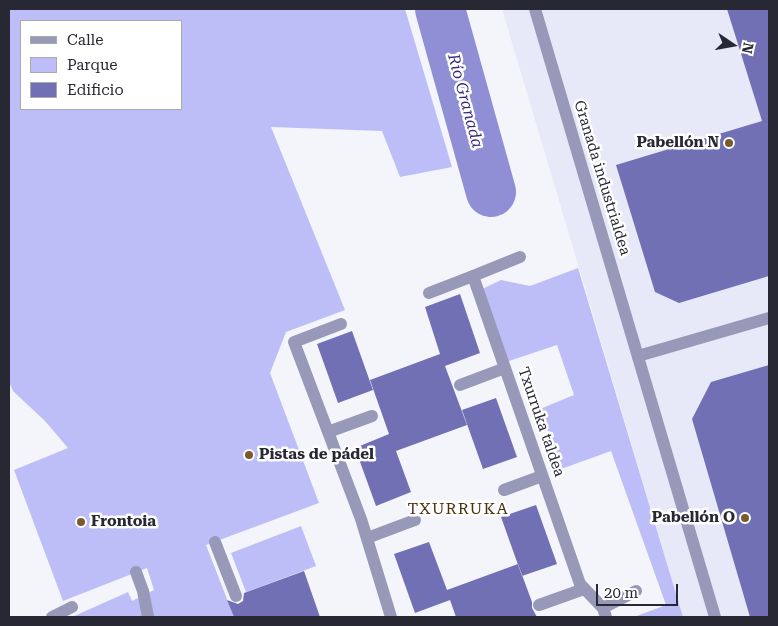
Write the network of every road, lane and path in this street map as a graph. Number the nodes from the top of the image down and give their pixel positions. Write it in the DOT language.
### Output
graph roads {
  1 [pos="535,9"];
  2 [pos="520,257"];
  3 [pos="472,276"];
  4 [pos="429,293"];
  5 [pos="769,318"];
  6 [pos="341,324"];
  7 [pos="638,356"];
  8 [pos="505,368"];
  9 [pos="460,385"];
  10 [pos="372,416"];
  11 [pos="328,432"];
  12 [pos="542,476"];
  13 [pos="504,490"];
  14 [pos="415,520"];
  15 [pos="367,538"];
  16 [pos="215,542"];
  17 [pos="136,572"];
  18 [pos="584,589"];
  19 [pos="636,591"];
  20 [pos="236,596"];
  21 [pos="539,605"];
  22 [pos="72,607"];
  23 [pos="604,613"];
  24 [pos="52,617"];
  25 [pos="148,617"];
  26 [pos="391,617"];
  27 [pos="715,617"];
  1 -- 7 [label="street, Granada industrialdea"];
  2 -- 3 [label="street"];
  3 -- 4 [label="street"];
  3 -- 8 [label="street, Txurruka taldea"];
  5 -- 7 [label="street"];
  6 -- 11 [label="street"];
  7 -- 27 [label="street, Granada industrialdea"];
  8 -- 9 [label="street"];
  8 -- 12 [label="street, Txurruka taldea"];
  10 -- 11 [label="street"];
  11 -- 15 [label="street"];
  12 -- 13 [label="street"];
  12 -- 18 [label="street, Txurruka taldea"];
  14 -- 15 [label="street"];
  15 -- 26 [label="street"];
  16 -- 20 [label="street"];
  17 -- 25 [label="street"];
  18 -- 21 [label="street"];
  18 -- 23 [label="street, Txurruka taldea"];
  19 -- 23 [label="street"];
  22 -- 24 [label="street"];
}
